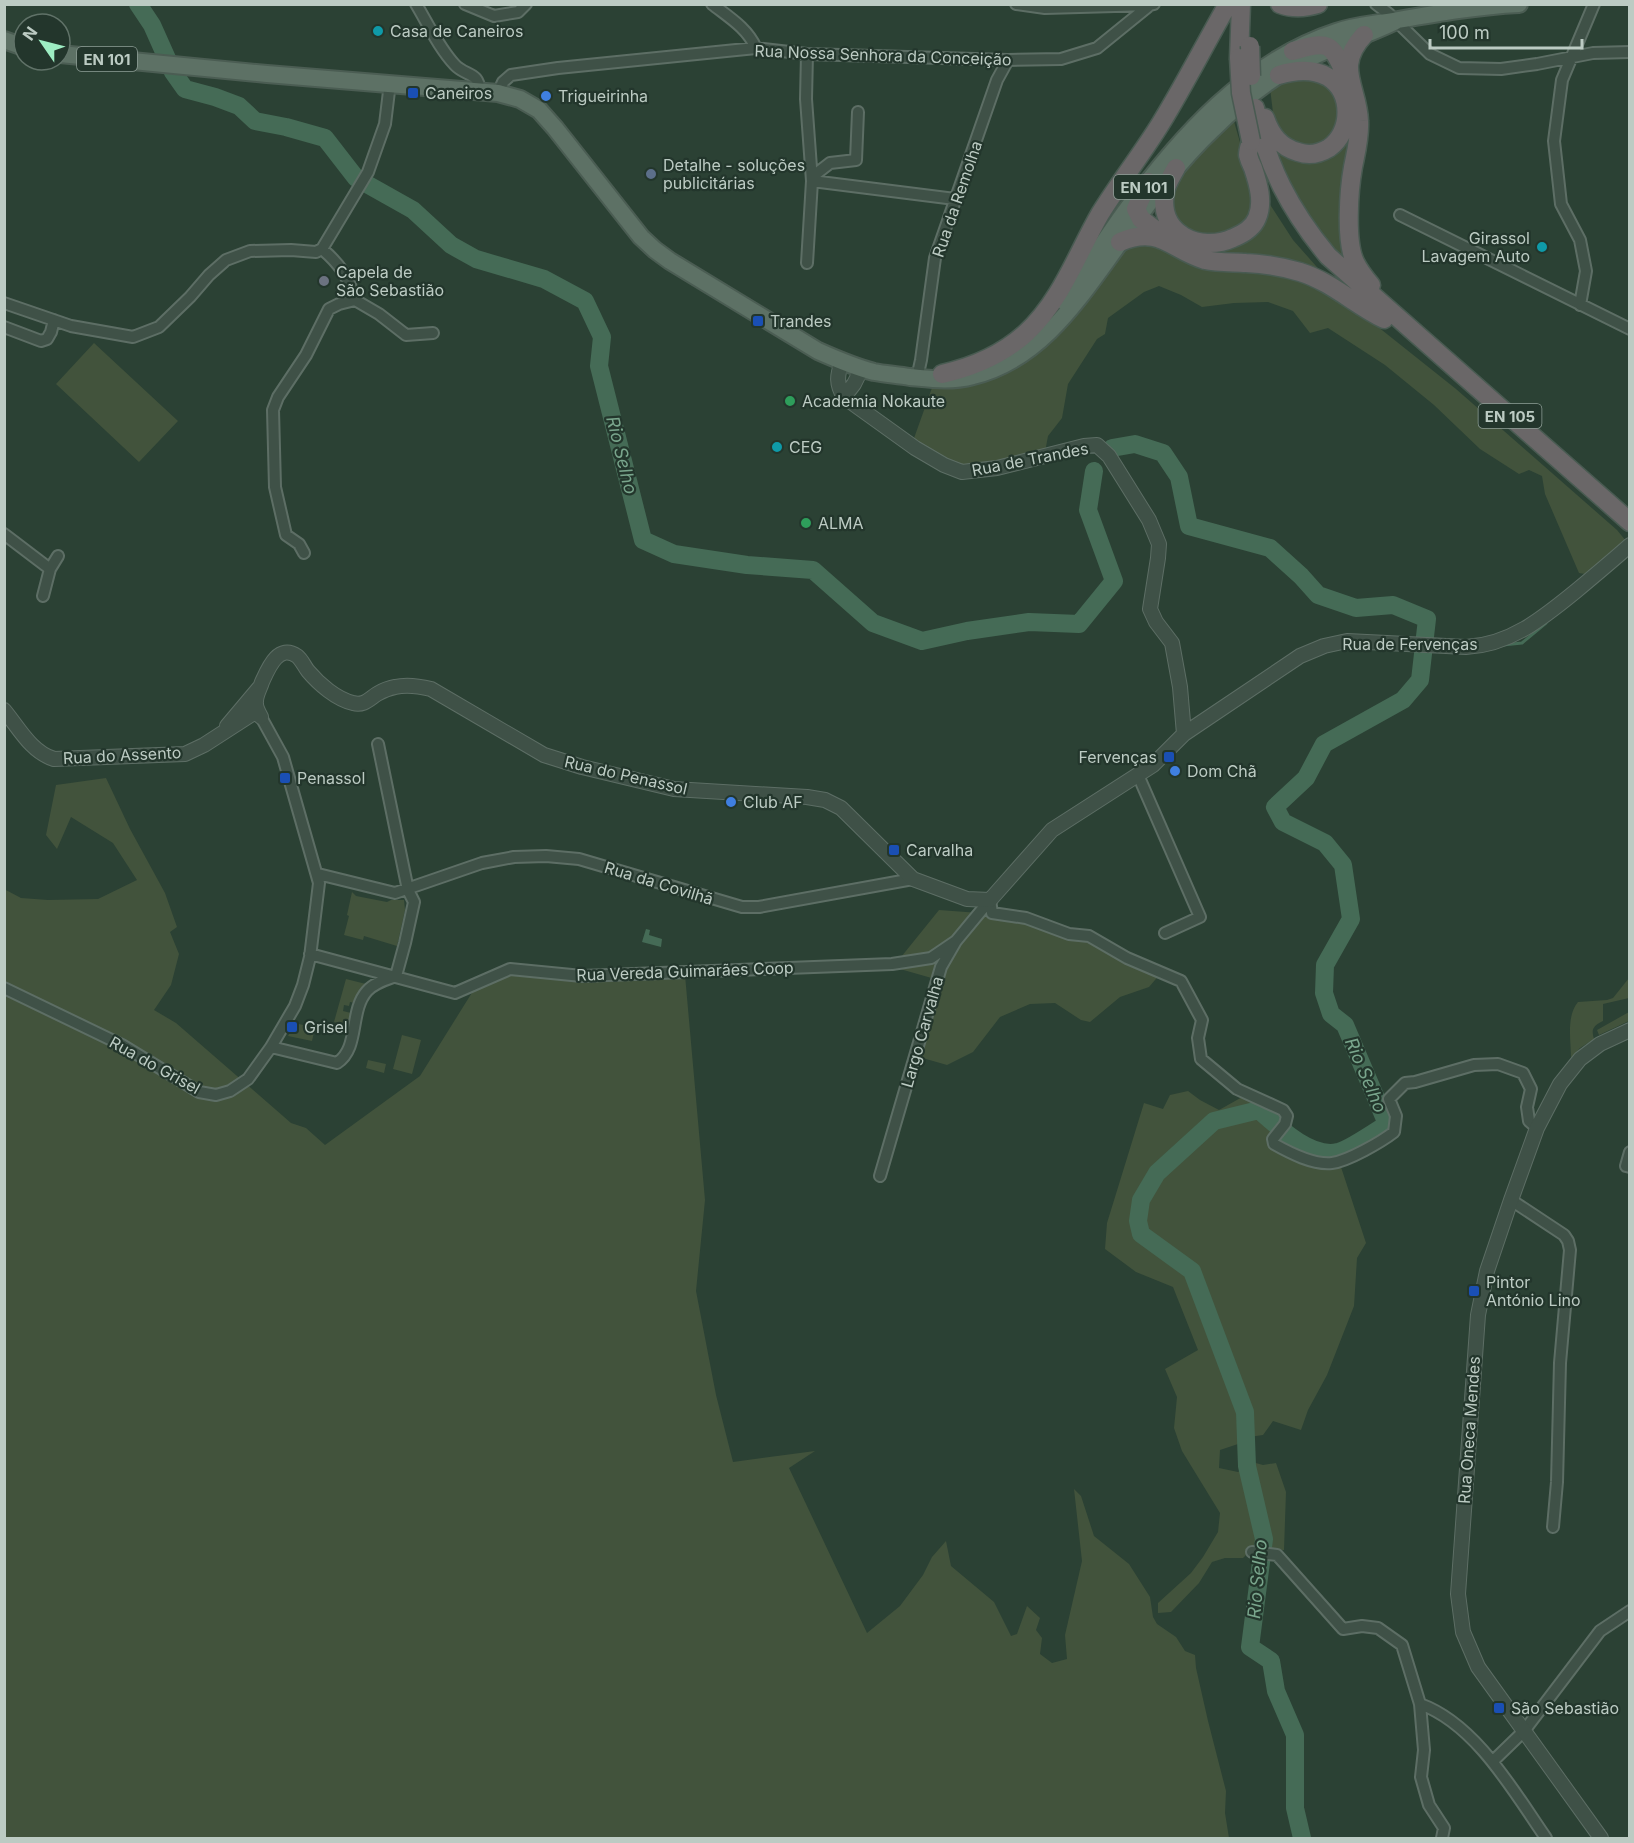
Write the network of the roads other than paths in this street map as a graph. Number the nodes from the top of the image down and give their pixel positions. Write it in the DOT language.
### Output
graph roads {
  1 [pos="465,4"];
  2 [pos="526,4"];
  3 [pos="712,4"];
  4 [pos="1016,4"];
  5 [pos="1228,4"];
  6 [pos="1241,4"];
  7 [pos="1252,4"];
  8 [pos="1280,4"];
  9 [pos="1318,4"];
  10 [pos="1376,4"];
  11 [pos="1519,4"];
  12 [pos="1594,4"];
  13 [pos="417,5"];
  14 [pos="1152,5"];
  15 [pos="1425,9"];
  16 [pos="1396,21"];
  17 [pos="1364,36"];
  18 [pos="756,48"];
  19 [pos="1330,48"];
  20 [pos="1293,51"];
  21 [pos="1244,52"];
  22 [pos="1629,52"];
  23 [pos="807,54"];
  24 [pos="72,55"];
  25 [pos="1570,57"];
  26 [pos="1008,60"];
  27 [pos="1279,75"];
  28 [pos="390,83"];
  29 [pos="1352,89"];
  30 [pos="479,91"];
  31 [pos="498,93"];
  32 [pos="1255,108"];
  33 [pos="858,112"];
  34 [pos="1256,138"];
  35 [pos="1176,168"];
  36 [pos="812,179"];
  37 [pos="1148,182"];
  38 [pos="955,200"];
  39 [pos="1400,215"];
  40 [pos="1139,216"];
  41 [pos="1120,242"];
  42 [pos="1180,247"];
  43 [pos="319,251"];
  44 [pos="807,263"];
  45 [pos="355,300"];
  46 [pos="4,303"];
  47 [pos="1580,305"];
  48 [pos="1387,314"];
  49 [pos="54,320"];
  50 [pos="4,327"];
  51 [pos="1629,329"];
  52 [pos="433,333"];
  53 [pos="842,362"];
  54 [pos="862,368"];
  55 [pos="942,375"];
  56 [pos="917,378"];
  57 [pos="844,397"];
  58 [pos="1628,533"];
  59 [pos="4,534"];
  60 [pos="304,553"];
  61 [pos="58,556"];
  62 [pos="50,569"];
  63 [pos="43,596"];
  64 [pos="261,685"];
  65 [pos="4,710"];
  66 [pos="261,717"];
  67 [pos="1184,734"];
  68 [pos="220,735"];
  69 [pos="378,744"];
  70 [pos="1138,775"];
  71 [pos="318,874"];
  72 [pos="913,879"];
  73 [pos="408,890"];
  74 [pos="990,900"];
  75 [pos="1165,933"];
  76 [pos="956,941"];
  77 [pos="310,954"];
  78 [pos="396,976"];
  79 [pos="4,988"];
  80 [pos="1629,1030"];
  81 [pos="271,1047"];
  82 [pos="1537,1128"];
  83 [pos="1629,1152"];
  84 [pos="1629,1167"];
  85 [pos="880,1176"];
  86 [pos="1511,1200"];
  87 [pos="1553,1527"];
  88 [pos="1252,1552"];
  89 [pos="1629,1611"];
  90 [pos="1420,1704"];
  91 [pos="1524,1731"];
  92 [pos="1493,1761"];
  93 [pos="1442,1839"];
  94 [pos="1546,1839"];
  95 [pos="1601,1839"];
  1 -- 2 [label="street"];
  3 -- 18 [label="street"];
  4 -- 14 [label="street"];
  5 -- 55 [label="highway"];
  6 -- 21 [label="highway"];
  7 -- 21 [label="highway"];
  8 -- 9 [label="highway"];
  10 -- 16 [label="street"];
  11 -- 15 [label="main road, EN 101"];
  12 -- 25 [label="street"];
  13 -- 30 [label="street"];
  14 -- 26 [label="street, Rua Nossa Senhora da Conceição"];
  15 -- 16 [label="main road, EN 101"];
  16 -- 17 [label="main road, EN 101"];
  16 -- 20 [label="main road, EN 101"];
  16 -- 25 [label="street"];
  17 -- 19 [label="main road, EN 101"];
  17 -- 29 [label="highway"];
  18 -- 23 [label="street, Rua Nossa Senhora da Conceição"];
  18 -- 31 [label="street, Rua Nossa Senhora da Conceição"];
  19 -- 20 [label="highway"];
  19 -- 27 [label="main road, EN 101"];
  19 -- 29 [label="highway"];
  20 -- 37 [label="main road, EN 101"];
  21 -- 32 [label="highway, bridge"];
  21 -- 34 [label="highway, bridge"];
  22 -- 25 [label="street"];
  23 -- 26 [label="street, Rua Nossa Senhora da Conceição"];
  23 -- 36 [label="street"];
  24 -- 28 [label="main road, EN 101"];
  25 -- 47 [label="street"];
  26 -- 38 [label="street, Rua da Remolha"];
  27 -- 32 [label="highway"];
  27 -- 35 [label="main road, EN 101"];
  28 -- 30 [label="main road, EN 101"];
  28 -- 43 [label="street"];
  29 -- 48 [label="highway"];
  30 -- 31 [label="main road, EN 101"];
  31 -- 53 [label="main road, EN 101"];
  32 -- 34 [label="highway"];
  33 -- 36 [label="street"];
  34 -- 35 [label="highway"];
  34 -- 48 [label="highway"];
  35 -- 40 [label="main road, EN 101"];
  36 -- 38 [label="street"];
  36 -- 44 [label="street"];
  37 -- 40 [label="highway"];
  37 -- 55 [label="main road, EN 101"];
  38 -- 56 [label="street, Rua da Remolha"];
  39 -- 47 [label="street"];
  40 -- 41 [label="main road, EN 101"];
  40 -- 42 [label="highway"];
  41 -- 42 [label="highway"];
  41 -- 56 [label="main road, EN 101"];
  42 -- 48 [label="highway"];
  43 -- 45 [label="street"];
  43 -- 49 [label="street"];
  45 -- 52 [label="street"];
  45 -- 60 [label="street"];
  46 -- 49 [label="street"];
  47 -- 51 [label="street"];
  48 -- 58 [label="highway, EN 105"];
  49 -- 50 [label="street"];
  53 -- 54 [label="main road, EN 101"];
  53 -- 57 [label="street"];
  54 -- 56 [label="main road, EN 101"];
  54 -- 57 [label="street"];
  55 -- 56 [label="main road, EN 101"];
  57 -- 67 [label="street, Rua de Trandes"];
  58 -- 67 [label="street, Rua de Fervenças"];
  59 -- 62 [label="street"];
  61 -- 62 [label="street"];
  62 -- 63 [label="street"];
  64 -- 66 [label="street, Rua do Grisel"];
  64 -- 68 [label="street, Rua do Assento"];
  64 -- 72 [label="street, Rua do Penassol"];
  65 -- 68 [label="street, Rua do Assento"];
  66 -- 68 [label="street, Rua do Assento"];
  66 -- 71 [label="street, Rua do Grisel"];
  67 -- 70 [label="street"];
  69 -- 73 [label="street"];
  70 -- 74 [label="street"];
  70 -- 75 [label="street"];
  71 -- 73 [label="street"];
  71 -- 77 [label="street, Rua do Grisel"];
  72 -- 73 [label="street, Rua da Covilhã"];
  72 -- 74 [label="street"];
  73 -- 78 [label="street"];
  74 -- 76 [label="street, Largo Carvalha"];
  74 -- 82 [label="street"];
  76 -- 78 [label="street, Rua Vereda Guimarães Coop"];
  76 -- 85 [label="street, Largo Carvalha"];
  77 -- 78 [label="street, Rua Vereda Guimarães Coop"];
  77 -- 81 [label="street, Rua do Grisel"];
  78 -- 81 [label="street"];
  79 -- 81 [label="street, Rua do Grisel"];
  80 -- 82 [label="street, Rua Oneca Mendes"];
  82 -- 86 [label="street, Rua Oneca Mendes"];
  83 -- 84 [label="street"];
  86 -- 87 [label="street"];
  86 -- 91 [label="street, Rua Oneca Mendes"];
  88 -- 90 [label="street"];
  89 -- 91 [label="street"];
  90 -- 92 [label="street"];
  90 -- 93 [label="street"];
  91 -- 92 [label="street"];
  91 -- 95 [label="street, Rua Oneca Mendes"];
  92 -- 94 [label="street"];
}
